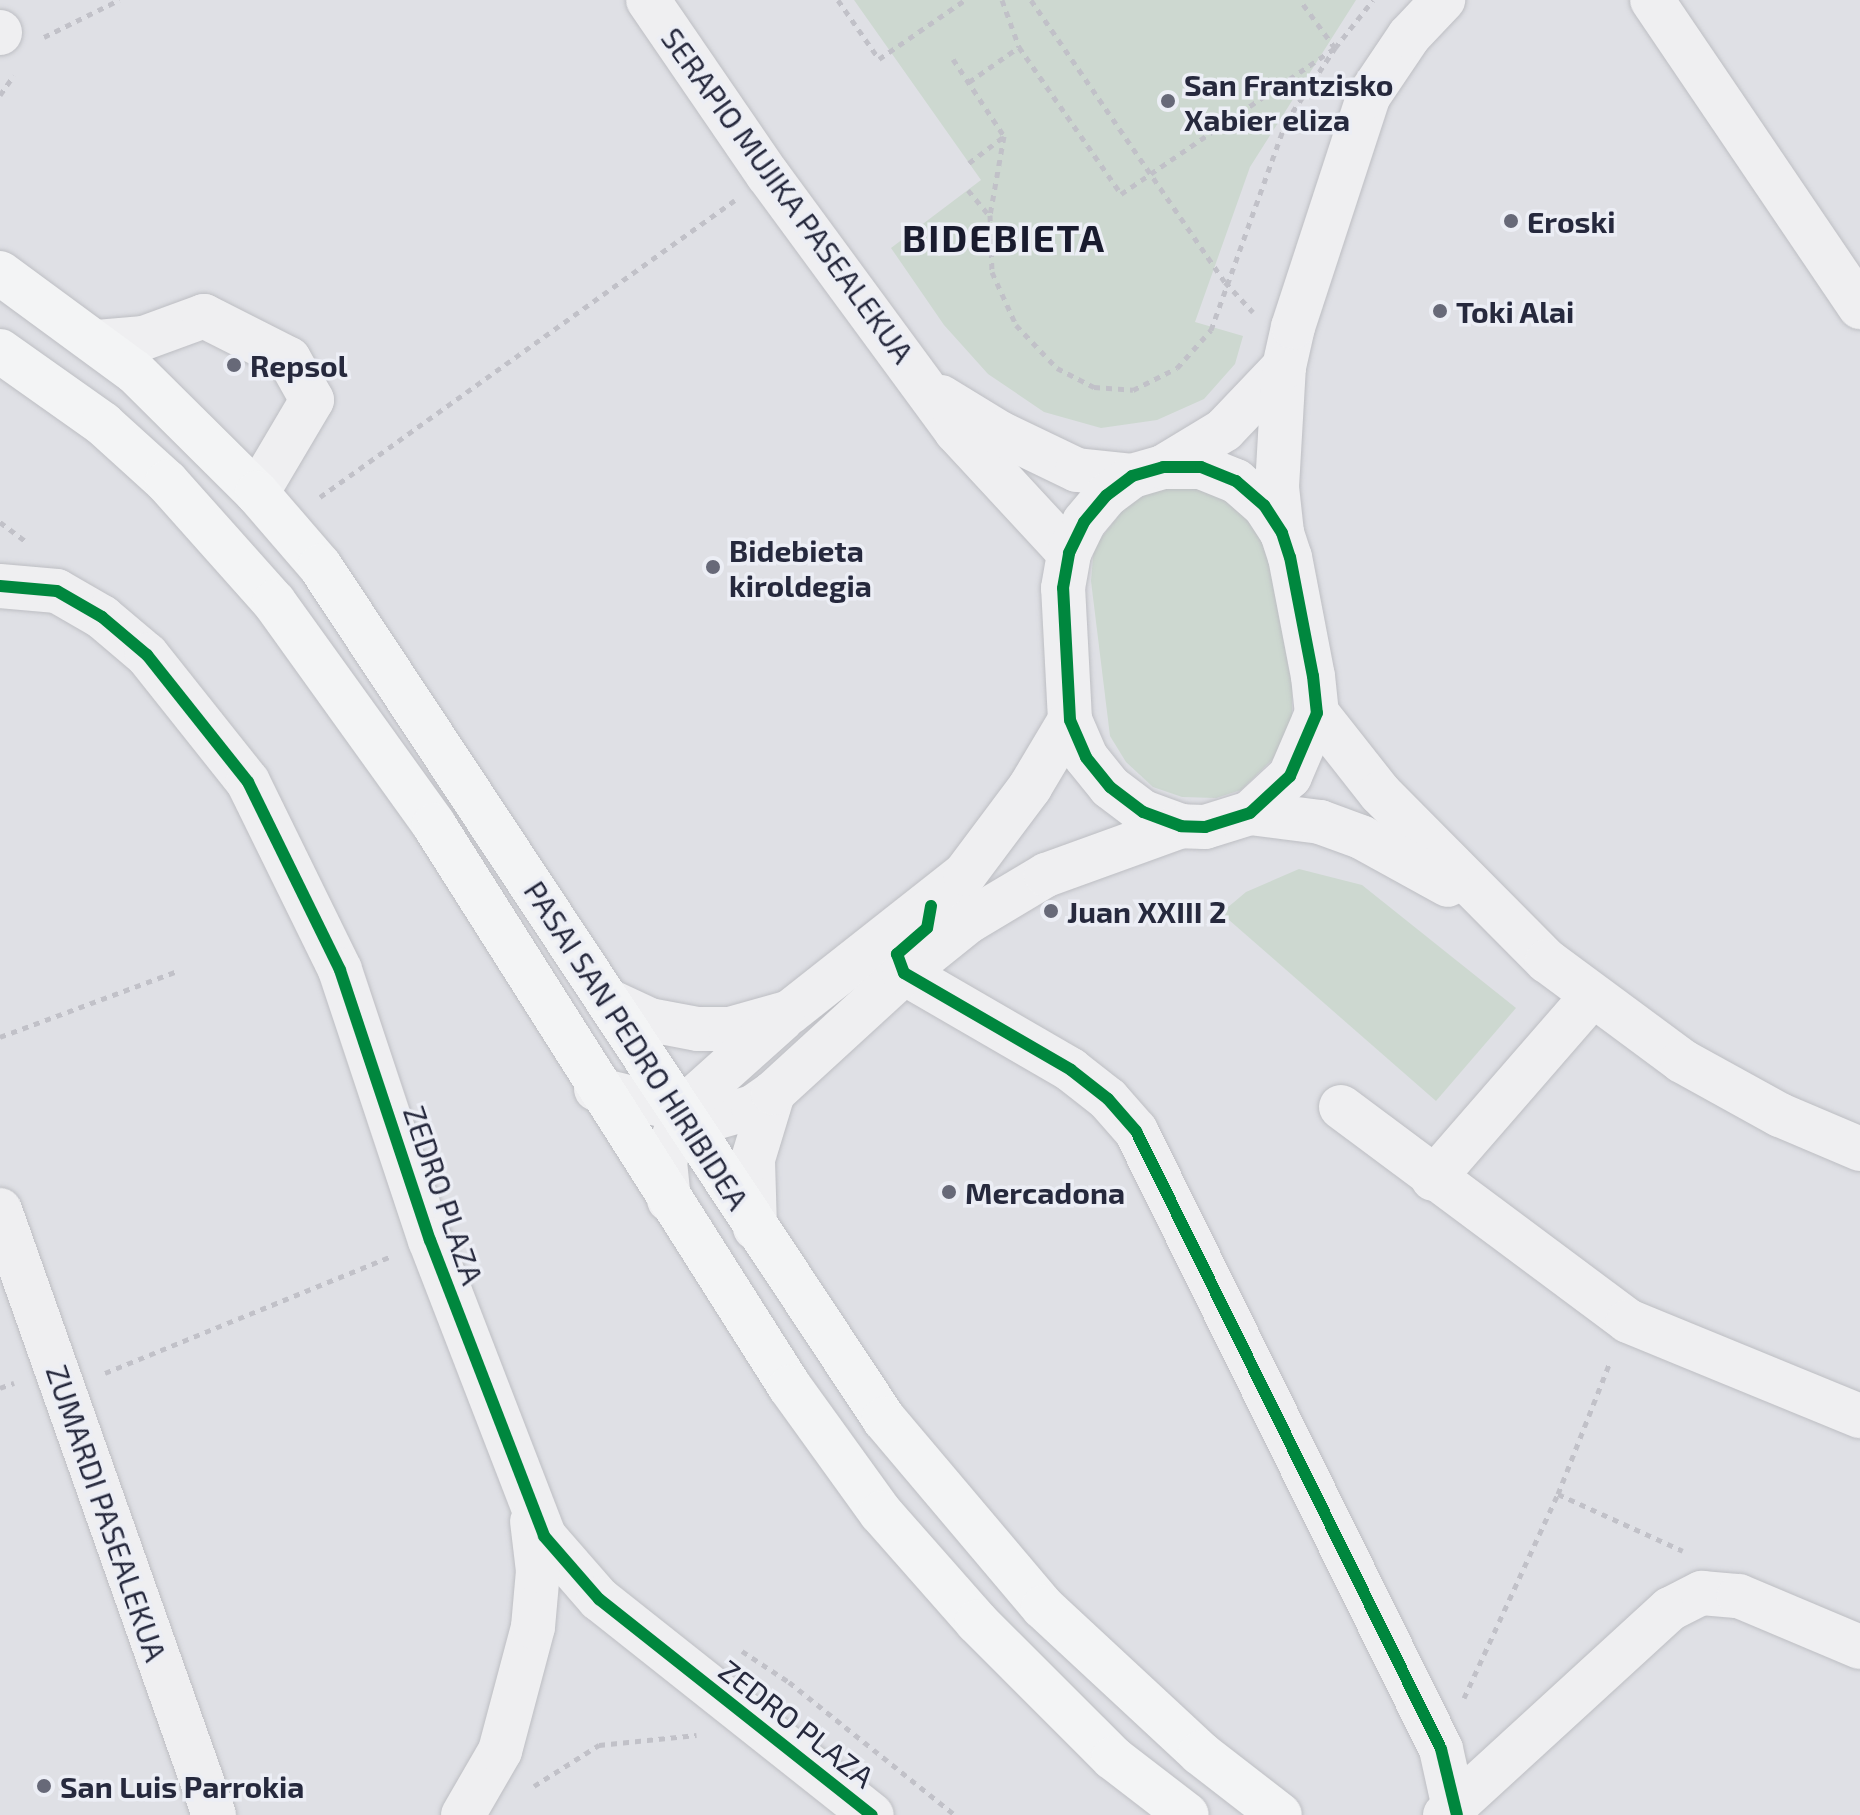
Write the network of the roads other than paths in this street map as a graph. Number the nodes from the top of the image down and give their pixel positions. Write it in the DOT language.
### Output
graph roads {
  1 [pos="648,0"];
  2 [pos="1443,0"];
  3 [pos="1652,0"];
  4 [pos="0,273"];
  5 [pos="1860,307"];
  6 [pos="97,342"];
  7 [pos="1288,347"];
  8 [pos="0,351"];
  9 [pos="929,389"];
  10 [pos="1147,471"];
  11 [pos="257,493"];
  12 [pos="1282,533"];
  13 [pos="1069,553"];
  14 [pos="0,586"];
  15 [pos="1317,713"];
  16 [pos="1070,720"];
  17 [pos="1250,813"];
  18 [pos="1181,826"];
  19 [pos="1494,912"];
  20 [pos="904,973"];
  21 [pos="1592,996"];
  22 [pos="609,1001"];
  23 [pos="790,1012"];
  24 [pos="596,1089"];
  25 [pos="773,1093"];
  26 [pos="1341,1107"];
  27 [pos="681,1113"];
  28 [pos="1860,1149"];
  29 [pos="1433,1179"];
  30 [pos="669,1200"];
  31 [pos="0,1210"];
  32 [pos="755,1228"];
  33 [pos="1860,1416"];
  34 [pos="530,1511"];
  35 [pos="599,1599"];
  36 [pos="533,1627"];
  37 [pos="1860,1647"];
  38 [pos="1449,1809"];
  39 [pos="214,1814"];
  40 [pos="463,1815"];
  41 [pos="872,1815"];
  42 [pos="1187,1815"];
  43 [pos="1280,1815"];
  1 -- 9 [label="street, SERAPIO MUJIKA PASEALEKUA"];
  2 -- 7 [label="street"];
  3 -- 5 [label="street"];
  4 -- 6 [label="main road, PASAI SAN PEDRO HIRIBIDEA"];
  6 -- 11 [label="main road, PASAI SAN PEDRO HIRIBIDEA"];
  6 -- 11 [label="street"];
  7 -- 10 [label="street"];
  7 -- 12 [label="street"];
  8 -- 24 [label="main road, PASAI SAN PEDRO HIRIBIDEA"];
  9 -- 10 [label="street, SERAPIO MUJIKA PASEALEKUA"];
  9 -- 13 [label="street, SERAPIO MUJIKA PASEALEKUA"];
  10 -- 12 [label="street, SERAPIO MUJIKA PASEALEKUA"];
  10 -- 13 [label="street"];
  11 -- 22 [label="main road, PASAI SAN PEDRO HIRIBIDEA"];
  12 -- 15 [label="street"];
  13 -- 16 [label="street"];
  14 -- 34 [label="street, ZEDRO PLAZA"];
  15 -- 17 [label="street"];
  15 -- 19 [label="street"];
  16 -- 18 [label="street"];
  16 -- 23 [label="street"];
  17 -- 18 [label="street"];
  17 -- 19 [label="street"];
  18 -- 20 [label="street"];
  19 -- 21 [label="street"];
  20 -- 25 [label="street"];
  20 -- 38 [label="street"];
  21 -- 28 [label="street"];
  21 -- 29 [label="street"];
  22 -- 23 [label="street"];
  22 -- 27 [label="main road, PASAI SAN PEDRO HIRIBIDEA"];
  23 -- 27 [label="street"];
  24 -- 27 [label="street"];
  24 -- 30 [label="main road, PASAI SAN PEDRO HIRIBIDEA"];
  25 -- 27 [label="street"];
  25 -- 32 [label="street"];
  26 -- 29 [label="street"];
  27 -- 30 [label="street"];
  27 -- 32 [label="main road, PASAI SAN PEDRO HIRIBIDEA"];
  29 -- 33 [label="street"];
  30 -- 42 [label="main road, PASAI SAN PEDRO HIRIBIDEA"];
  31 -- 39 [label="street, ZUMARDI PASEALEKUA"];
  32 -- 43 [label="main road, PASAI SAN PEDRO HIRIBIDEA"];
  34 -- 35 [label="street, ZEDRO PLAZA"];
  34 -- 36 [label="street"];
  35 -- 36 [label="street"];
  35 -- 41 [label="street, ZEDRO PLAZA"];
  36 -- 40 [label="street"];
  37 -- 38 [label="street"];
}
